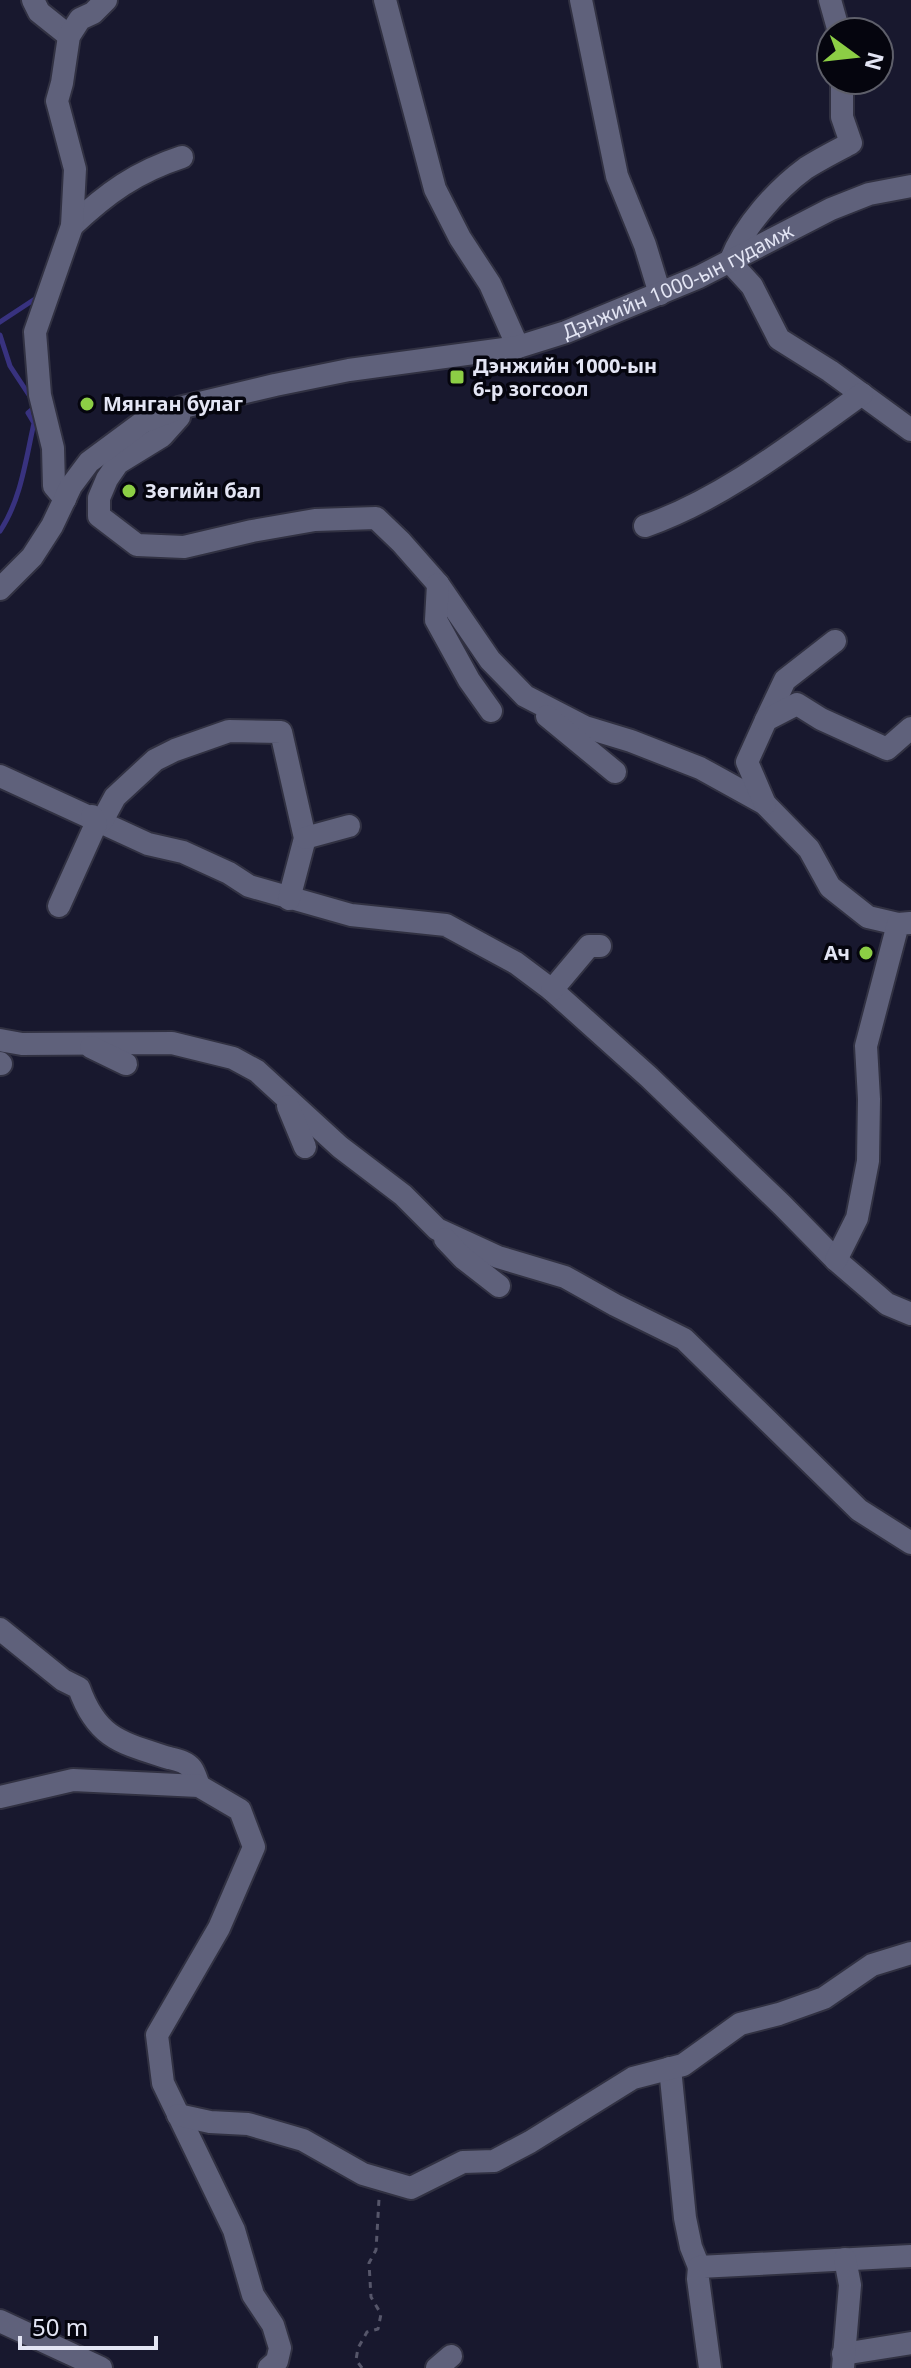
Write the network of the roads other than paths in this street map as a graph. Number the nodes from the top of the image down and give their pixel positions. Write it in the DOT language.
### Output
graph roads {
  1 [pos="33,0"];
  2 [pos="106,0"];
  3 [pos="385,0"];
  4 [pos="581,0"];
  5 [pos="69,36"];
  6 [pos="842,96"];
  7 [pos="182,157"];
  8 [pos="909,189"];
  9 [pos="72,226"];
  10 [pos="730,262"];
  11 [pos="660,294"];
  12 [pos="518,347"];
  13 [pos="862,394"];
  14 [pos="176,409"];
  15 [pos="911,430"];
  16 [pos="65,499"];
  17 [pos="645,526"];
  18 [pos="438,584"];
  19 [pos="0,589"];
  20 [pos="835,641"];
  21 [pos="525,696"];
  22 [pos="491,711"];
  23 [pos="766,720"];
  24 [pos="911,728"];
  25 [pos="615,772"];
  26 [pos="0,776"];
  27 [pos="765,804"];
  28 [pos="97,818"];
  29 [pos="349,826"];
  30 [pos="305,838"];
  31 [pos="289,899"];
  32 [pos="59,906"];
  33 [pos="904,924"];
  34 [pos="600,946"];
  35 [pos="552,990"];
  36 [pos="0,1040"];
  37 [pos="83,1043"];
  38 [pos="126,1064"];
  39 [pos="279,1091"];
  40 [pos="305,1147"];
  41 [pos="437,1229"];
  42 [pos="836,1260"];
  43 [pos="499,1286"];
  44 [pos="911,1314"];
  45 [pos="911,1543"];
  46 [pos="0,1629"];
  47 [pos="199,1786"];
  48 [pos="0,1797"];
  49 [pos="911,1953"];
  50 [pos="670,2068"];
  51 [pos="178,2115"];
  52 [pos="911,2256"];
  53 [pos="845,2259"];
  54 [pos="699,2267"];
  55 [pos="0,2321"];
  56 [pos="911,2343"];
  57 [pos="843,2361"];
  58 [pos="101,2368"];
  59 [pos="269,2368"];
  60 [pos="710,2368"];
  1 -- 5 [label="street"];
  2 -- 5 [label="street"];
  3 -- 12 [label="street"];
  4 -- 11 [label="street"];
  5 -- 9 [label="street"];
  6 -- 10 [label="street"];
  7 -- 9 [label="street"];
  8 -- 10 [label="street, Дэнжийн 1000-ын гудамж"];
  9 -- 16 [label="street"];
  10 -- 11 [label="street, Дэнжийн 1000-ын гудамж"];
  10 -- 13 [label="street"];
  11 -- 12 [label="street, Дэнжийн 1000-ын гудамж"];
  12 -- 14 [label="street, Дэнжийн 1000-ын гудамж"];
  13 -- 15 [label="street"];
  13 -- 17 [label="street"];
  14 -- 16 [label="street, Дэнжийн 1000-ын гудамж"];
  14 -- 18 [label="street"];
  16 -- 19 [label="street, Дэнжийн 1000-ын гудамж"];
  18 -- 21 [label="street"];
  18 -- 22 [label="street"];
  20 -- 23 [label="street"];
  21 -- 25 [label="street"];
  21 -- 27 [label="street"];
  23 -- 24 [label="street"];
  23 -- 27 [label="street"];
  26 -- 28 [label="street"];
  27 -- 33 [label="street"];
  28 -- 30 [label="street"];
  28 -- 31 [label="street"];
  28 -- 32 [label="street"];
  29 -- 30 [label="street"];
  30 -- 31 [label="street"];
  31 -- 35 [label="street"];
  33 -- 42 [label="street"];
  34 -- 35 [label="street"];
  35 -- 42 [label="street"];
  36 -- 37 [label="street"];
  37 -- 38 [label="street"];
  37 -- 39 [label="street"];
  39 -- 40 [label="street"];
  39 -- 41 [label="street"];
  41 -- 43 [label="street"];
  41 -- 45 [label="street"];
  42 -- 44 [label="street"];
  46 -- 47 [label="street"];
  47 -- 48 [label="street"];
  47 -- 51 [label="street"];
  49 -- 50 [label="street"];
  50 -- 51 [label="street"];
  50 -- 54 [label="street"];
  51 -- 59 [label="street"];
  52 -- 53 [label="street"];
  53 -- 54 [label="street"];
  53 -- 57 [label="street"];
  54 -- 60 [label="street"];
  55 -- 58 [label="street"];
  56 -- 57 [label="street"];
}
